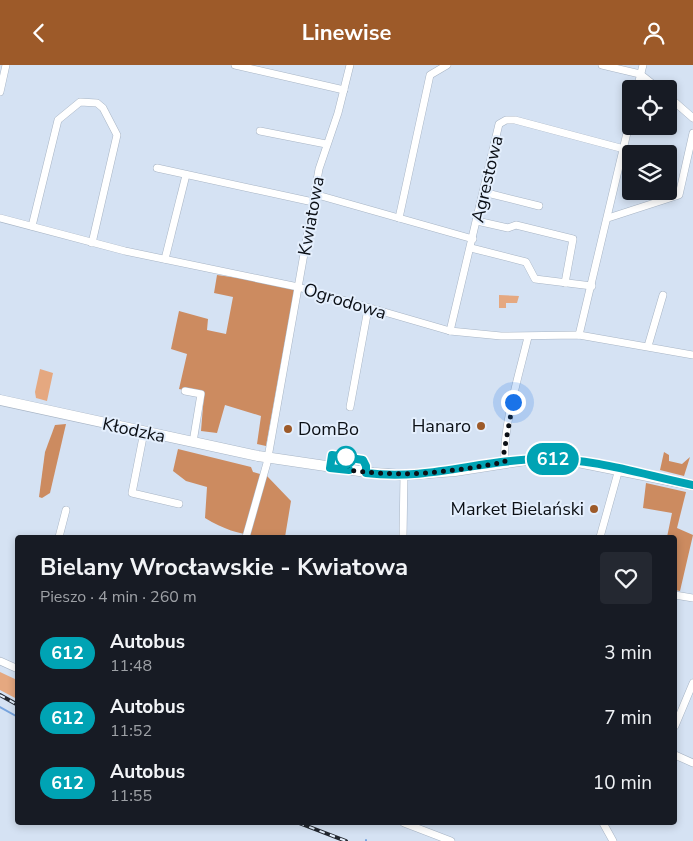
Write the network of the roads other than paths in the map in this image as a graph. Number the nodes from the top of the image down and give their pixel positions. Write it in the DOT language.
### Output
graph roads {
  1 [pos="6,65"];
  2 [pos="235,65"];
  3 [pos="350,65"];
  4 [pos="447,65"];
  5 [pos="602,65"];
  6 [pos="642,65"];
  7 [pos="640,74"];
  8 [pos="639,80"];
  9 [pos="648,80"];
  10 [pos="344,90"];
  11 [pos="0,92"];
  12 [pos="677,104"];
  13 [pos="693,118"];
  14 [pos="260,131"];
  15 [pos="693,133"];
  16 [pos="326,145"];
  17 [pos="622,148"];
  18 [pos="622,158"];
  19 [pos="158,168"];
  20 [pos="186,175"];
  21 [pos="483,192"];
  22 [pos="314,198"];
  23 [pos="540,206"];
  24 [pos="0,218"];
  25 [pos="399,218"];
  26 [pos="608,218"];
  27 [pos="477,221"];
  28 [pos="32,226"];
  29 [pos="473,239"];
  30 [pos="92,243"];
  31 [pos="471,248"];
  32 [pos="165,259"];
  33 [pos="565,283"];
  34 [pos="592,286"];
  35 [pos="298,287"];
  36 [pos="663,295"];
  37 [pos="368,309"];
  38 [pos="450,331"];
  39 [pos="579,335"];
  40 [pos="528,337"];
  41 [pos="648,346"];
  42 [pos="693,355"];
  43 [pos="185,391"];
  44 [pos="0,400"];
  45 [pos="350,407"];
  46 [pos="144,432"];
  47 [pos="193,443"];
  48 [pos="268,458"];
  49 [pos="505,462"];
  50 [pos="619,469"];
  51 [pos="404,475"];
  52 [pos="693,485"];
  53 [pos="179,504"];
  54 [pos="66,510"];
  55 [pos="60,535"];
  56 [pos="247,535"];
  57 [pos="403,535"];
  58 [pos="601,535"];
  59 [pos="677,595"];
  60 [pos="693,599"];
  61 [pos="0,661"];
  62 [pos="15,668"];
  63 [pos="693,683"];
  64 [pos="691,695"];
  65 [pos="677,722"];
  66 [pos="677,756"];
  67 [pos="693,763"];
  68 [pos="410,825"];
  69 [pos="603,825"];
  70 [pos="451,841"];
  71 [pos="613,841"];
  1 -- 11 [label="street"];
  2 -- 10 [label="street"];
  3 -- 10 [label="street, Kwiatowa"];
  4 -- 25 [label="street"];
  5 -- 7 [label="street"];
  6 -- 7 [label="street"];
  7 -- 8 [label="street"];
  7 -- 9 [label="street"];
  10 -- 16 [label="street, Kwiatowa"];
  12 -- 13 [label="street"];
  14 -- 16 [label="street"];
  15 -- 26 [label="street"];
  16 -- 22 [label="street, Kwiatowa"];
  17 -- 21 [label="street, Agrestowa"];
  18 -- 26 [label="street"];
  19 -- 20 [label="street"];
  20 -- 22 [label="street"];
  20 -- 32 [label="street"];
  21 -- 23 [label="street"];
  21 -- 27 [label="street, Agrestowa"];
  22 -- 25 [label="street"];
  22 -- 35 [label="street, Kwiatowa"];
  24 -- 28 [label="street, Ogrodowa"];
  25 -- 29 [label="street"];
  26 -- 34 [label="street"];
  27 -- 29 [label="street, Agrestowa"];
  27 -- 33 [label="street"];
  28 -- 30 [label="street, Ogrodowa"];
  28 -- 30 [label="street"];
  29 -- 31 [label="street, Agrestowa"];
  30 -- 32 [label="street, Ogrodowa"];
  31 -- 33 [label="street"];
  31 -- 38 [label="street, Agrestowa"];
  32 -- 35 [label="street, Ogrodowa"];
  33 -- 34 [label="street"];
  34 -- 39 [label="street"];
  35 -- 37 [label="street, Ogrodowa"];
  35 -- 48 [label="street, Kwiatowa"];
  36 -- 41 [label="street"];
  37 -- 38 [label="street, Ogrodowa"];
  37 -- 45 [label="street"];
  38 -- 40 [label="street, Ogrodowa"];
  39 -- 40 [label="street, Ogrodowa"];
  39 -- 41 [label="street, Ogrodowa"];
  40 -- 49 [label="street"];
  41 -- 42 [label="street, Ogrodowa"];
  43 -- 47 [label="street"];
  44 -- 46 [label="main road, Kłodzka"];
  46 -- 47 [label="main road, Kłodzka"];
  46 -- 53 [label="street"];
  47 -- 48 [label="main road, Kłodzka"];
  48 -- 51 [label="main road, Kłodzka"];
  48 -- 56 [label="street, Kwiatowa"];
  49 -- 50 [label="main road, Kłodzka"];
  49 -- 51 [label="main road, Kłodzka"];
  50 -- 52 [label="main road, Kłodzka"];
  50 -- 58 [label="street"];
  51 -- 57 [label="street"];
  54 -- 55 [label="street"];
  59 -- 60 [label="street"];
  61 -- 62 [label="street"];
  63 -- 64 [label="street"];
  64 -- 65 [label="street"];
  66 -- 67 [label="street"];
  68 -- 70 [label="street"];
  69 -- 71 [label="street"];
}
